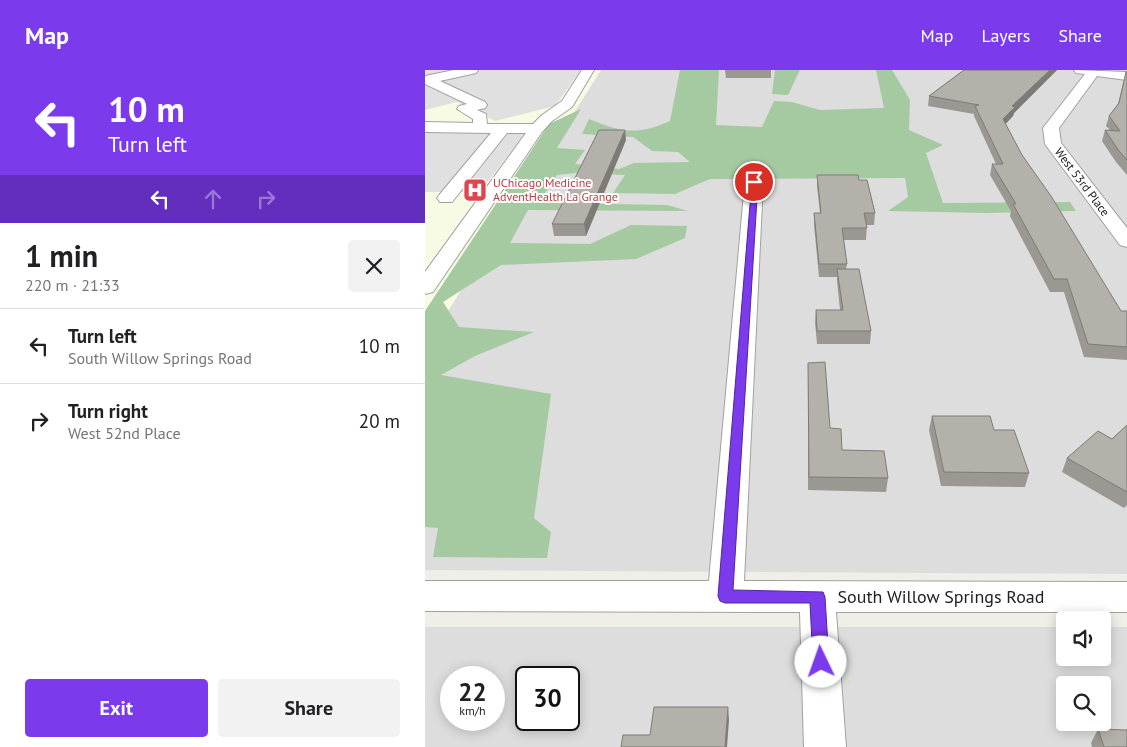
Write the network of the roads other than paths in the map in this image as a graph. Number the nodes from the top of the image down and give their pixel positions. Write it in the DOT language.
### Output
graph roads {
  1 [pos="472,70"];
  2 [pos="588,70"];
  3 [pos="1087,71"];
  4 [pos="1127,76"];
  5 [pos="427,80"];
  6 [pos="425,117"];
  7 [pos="425,127"];
  8 [pos="446,129"];
  9 [pos="479,129"];
  10 [pos="502,129"];
  11 [pos="537,129"];
  12 [pos="754,182"];
  13 [pos="425,198"];
  14 [pos="446,198"];
  15 [pos="487,198"];
  16 [pos="1127,241"];
  17 [pos="425,287"];
  18 [pos="425,596"];
  19 [pos="725,596"];
  20 [pos="817,597"];
  21 [pos="1127,597"];
  22 [pos="825,747"];
  1 -- 5 [label="street"];
  2 -- 11 [label="street"];
  3 -- 4 [label="street"];
  3 -- 16 [label="street, West 53rd Place"];
  5 -- 9 [label="street"];
  6 -- 8 [label="street"];
  7 -- 8 [label="street"];
  8 -- 9 [label="street"];
  9 -- 10 [label="street"];
  10 -- 11 [label="street"];
  10 -- 14 [label="street"];
  11 -- 15 [label="street"];
  12 -- 19 [label="street"];
  13 -- 14 [label="street"];
  14 -- 15 [label="street"];
  15 -- 17 [label="street"];
  18 -- 19 [label="street, South Willow Springs Road"];
  19 -- 20 [label="street, South Willow Springs Road"];
  20 -- 21 [label="street, South Willow Springs Road"];
  20 -- 22 [label="street"];
}
